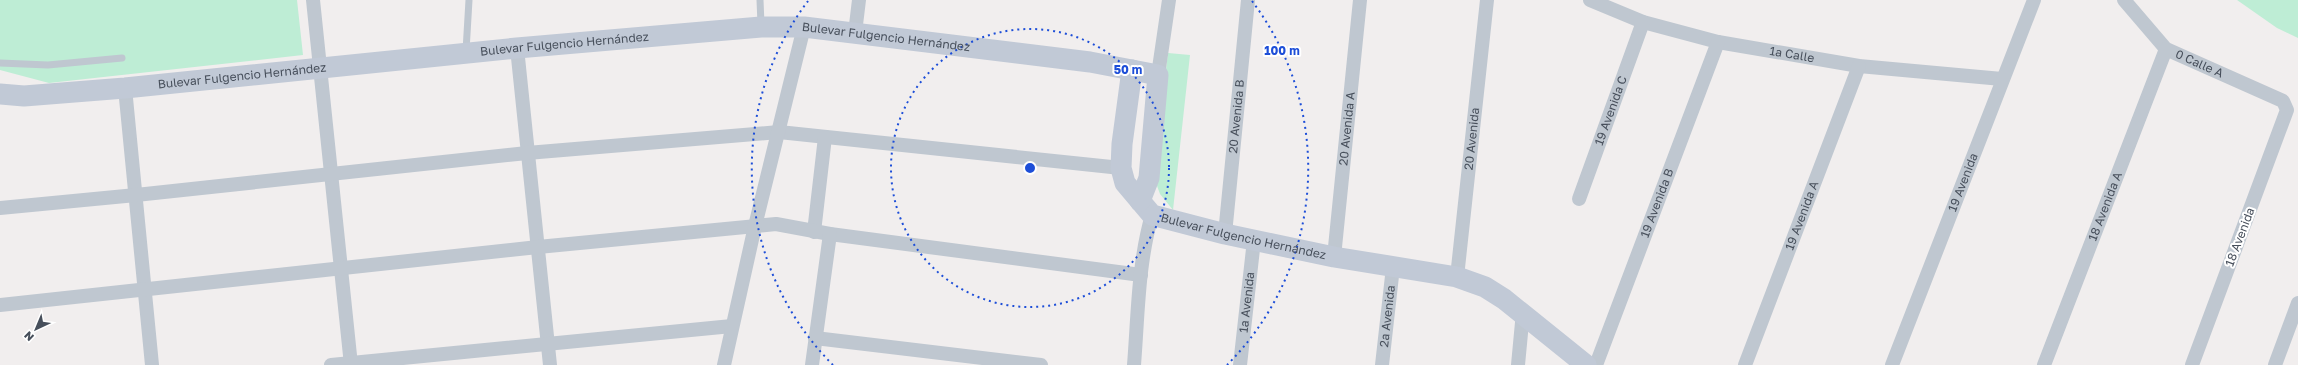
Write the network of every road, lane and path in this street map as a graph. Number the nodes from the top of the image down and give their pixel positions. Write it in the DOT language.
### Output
graph roads {
  1 [pos="313,0"];
  2 [pos="468,0"];
  3 [pos="760,0"];
  4 [pos="859,0"];
  5 [pos="1169,0"];
  6 [pos="1248,0"];
  7 [pos="1360,0"];
  8 [pos="1487,0"];
  9 [pos="1590,0"];
  10 [pos="2034,0"];
  11 [pos="2124,0"];
  12 [pos="1642,22"];
  13 [pos="761,27"];
  14 [pos="804,27"];
  15 [pos="855,33"];
  16 [pos="1718,42"];
  17 [pos="517,48"];
  18 [pos="2166,49"];
  19 [pos="466,53"];
  20 [pos="122,58"];
  21 [pos="0,63"];
  22 [pos="1859,66"];
  23 [pos="320,69"];
  24 [pos="1132,70"];
  25 [pos="1158,74"];
  26 [pos="2002,78"];
  27 [pos="125,88"];
  28 [pos="0,94"];
  29 [pos="2287,110"];
  30 [pos="779,132"];
  31 [pos="825,137"];
  32 [pos="527,153"];
  33 [pos="1121,168"];
  34 [pos="332,174"];
  35 [pos="136,196"];
  36 [pos="1579,199"];
  37 [pos="0,208"];
  38 [pos="1146,208"];
  39 [pos="755,226"];
  40 [pos="814,232"];
  41 [pos="830,234"];
  42 [pos="1225,234"];
  43 [pos="1254,240"];
  44 [pos="538,247"];
  45 [pos="1334,258"];
  46 [pos="1393,267"];
  47 [pos="342,269"];
  48 [pos="1141,275"];
  49 [pos="1456,277"];
  50 [pos="145,290"];
  51 [pos="2298,304"];
  52 [pos="0,305"];
  53 [pos="1523,312"];
  54 [pos="732,326"];
  55 [pos="814,338"];
  56 [pos="548,343"];
  57 [pos="350,364"];
  58 [pos="152,365"];
  59 [pos="331,365"];
  60 [pos="550,365"];
  61 [pos="724,365"];
  62 [pos="812,365"];
  63 [pos="1041,365"];
  64 [pos="1134,365"];
  65 [pos="1240,365"];
  66 [pos="1382,365"];
  67 [pos="1518,365"];
  68 [pos="1586,365"];
  69 [pos="1596,365"];
  70 [pos="1745,365"];
  71 [pos="1892,365"];
  72 [pos="2044,365"];
  73 [pos="2192,365"];
  74 [pos="2275,365"];
  1 -- 23 [label="street"];
  2 -- 19 [label="lane"];
  3 -- 13 [label="lane"];
  4 -- 15 [label="street"];
  5 -- 25 [label="street"];
  6 -- 42 [label="street, 20 Avenida B"];
  7 -- 45 [label="street, 20 Avenida A"];
  8 -- 49 [label="street, 20 Avenida"];
  9 -- 12 [label="street, 1a Calle"];
  10 -- 26 [label="street, 19 Avenida"];
  11 -- 18 [label="street, 0 Calle A"];
  12 -- 16 [label="street, 1a Calle"];
  12 -- 36 [label="street, 19 Avenida C"];
  13 -- 14 [label="street, Bulevar Fulgencio Hernández"];
  13 -- 17 [label="street, Bulevar Fulgencio Hernández"];
  14 -- 15 [label="street, Bulevar Fulgencio Hernández"];
  14 -- 30 [label="street"];
  15 -- 24 [label="street, Bulevar Fulgencio Hernández"];
  16 -- 22 [label="street, 1a Calle"];
  16 -- 69 [label="street, 19 Avenida B"];
  17 -- 19 [label="street, Bulevar Fulgencio Hernández"];
  17 -- 32 [label="street"];
  18 -- 29 [label="street, 0 Calle A"];
  18 -- 72 [label="street, 18 Avenida A"];
  19 -- 23 [label="street, Bulevar Fulgencio Hernández"];
  20 -- 21 [label="lane"];
  22 -- 26 [label="street, 1a Calle"];
  22 -- 70 [label="street, 19 Avenida A"];
  23 -- 27 [label="street, Bulevar Fulgencio Hernández"];
  23 -- 34 [label="street"];
  24 -- 25 [label="street, Bulevar Fulgencio Hernández"];
  24 -- 33 [label="street"];
  25 -- 38 [label="street"];
  26 -- 71 [label="street, 19 Avenida"];
  27 -- 28 [label="street, Bulevar Fulgencio Hernández"];
  27 -- 35 [label="street"];
  29 -- 73 [label="street, 18 Avenida"];
  30 -- 31 [label="street"];
  30 -- 32 [label="street"];
  30 -- 39 [label="street"];
  31 -- 33 [label="street"];
  31 -- 40 [label="street"];
  32 -- 34 [label="street"];
  32 -- 44 [label="street"];
  33 -- 38 [label="street"];
  34 -- 35 [label="street"];
  34 -- 47 [label="street"];
  35 -- 37 [label="street"];
  35 -- 50 [label="street"];
  38 -- 42 [label="street, Bulevar Fulgencio Hernández"];
  38 -- 48 [label="street"];
  39 -- 40 [label="street"];
  39 -- 44 [label="street"];
  39 -- 54 [label="street"];
  40 -- 41 [label="street"];
  41 -- 48 [label="street"];
  41 -- 55 [label="street"];
  42 -- 43 [label="street, Bulevar Fulgencio Hernández"];
  43 -- 45 [label="street, Bulevar Fulgencio Hernández"];
  43 -- 65 [label="street, 1a Avenida"];
  44 -- 47 [label="street"];
  44 -- 56 [label="street"];
  45 -- 46 [label="street, Bulevar Fulgencio Hernández"];
  46 -- 49 [label="street, Bulevar Fulgencio Hernández"];
  46 -- 66 [label="street, 2a Avenida"];
  47 -- 50 [label="street"];
  47 -- 57 [label="street"];
  48 -- 64 [label="street"];
  49 -- 53 [label="street, Bulevar Fulgencio Hernández"];
  50 -- 52 [label="street"];
  50 -- 58 [label="street"];
  51 -- 74 [label="street"];
  53 -- 67 [label="street"];
  53 -- 68 [label="street, Bulevar Fulgencio Hernández"];
  54 -- 56 [label="street"];
  54 -- 61 [label="street"];
  55 -- 62 [label="street"];
  55 -- 63 [label="street"];
  56 -- 57 [label="street"];
  56 -- 60 [label="street"];
  57 -- 59 [label="street"];
}
